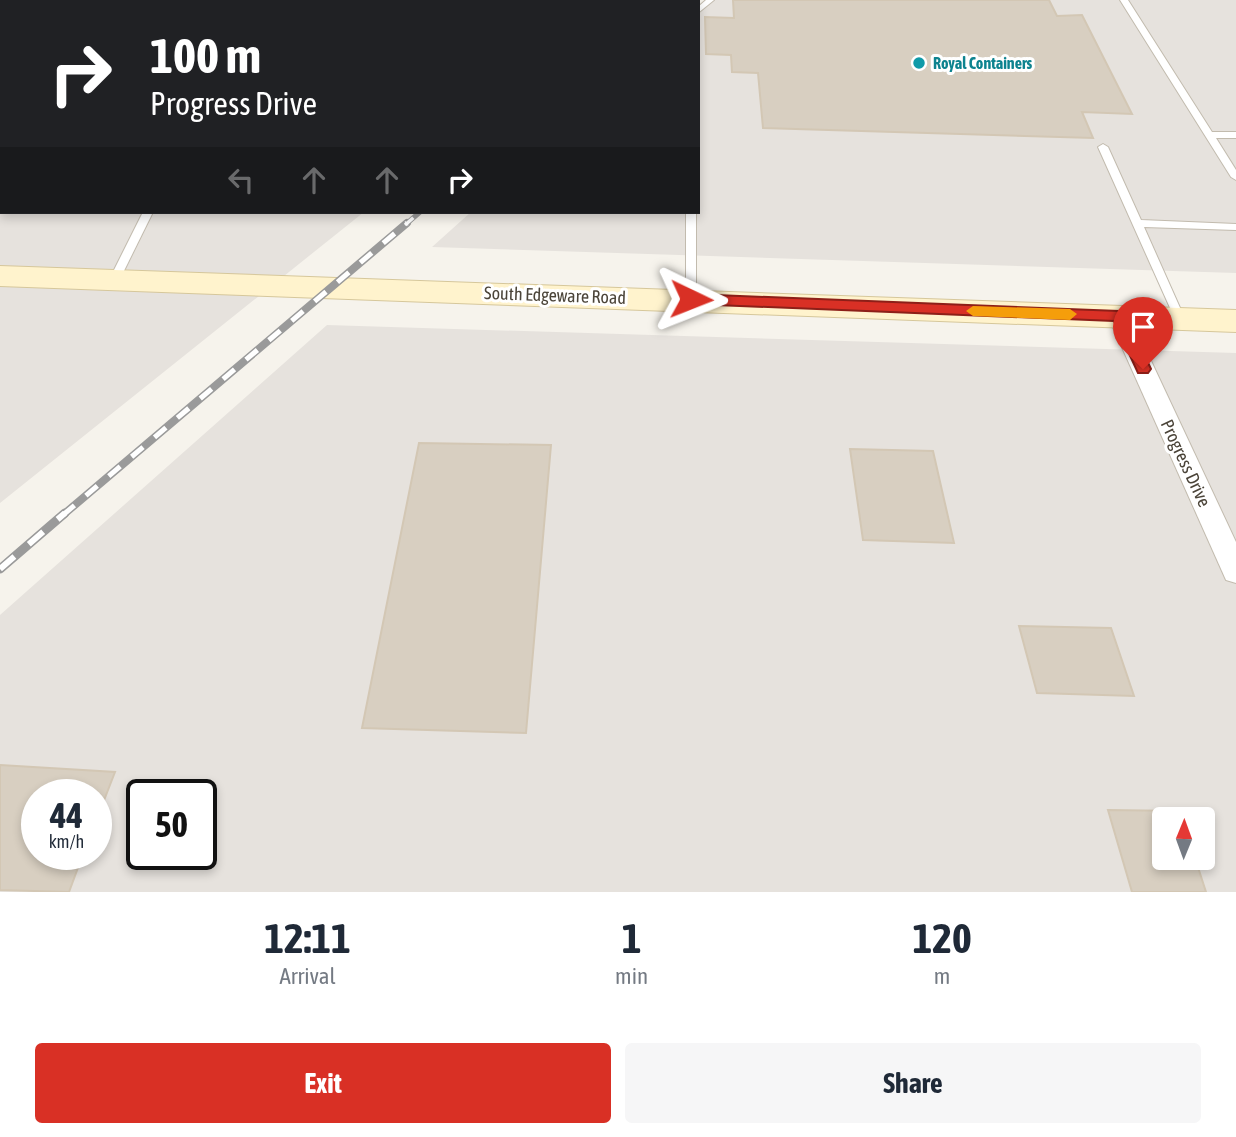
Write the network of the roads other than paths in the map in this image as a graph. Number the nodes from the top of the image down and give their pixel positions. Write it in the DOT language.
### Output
graph roads {
  1 [pos="1124,0"];
  2 [pos="1210,135"];
  3 [pos="1236,135"];
  4 [pos="1103,147"];
  5 [pos="1236,177"];
  6 [pos="147,214"];
  7 [pos="691,214"];
  8 [pos="1137,223"];
  9 [pos="1236,227"];
  10 [pos="0,276"];
  11 [pos="114,280"];
  12 [pos="691,299"];
  13 [pos="1119,316"];
  14 [pos="1180,319"];
  15 [pos="1236,321"];
  16 [pos="1236,571"];
  1 -- 2 [label="lane"];
  2 -- 3 [label="lane"];
  2 -- 5 [label="lane"];
  4 -- 8 [label="lane"];
  6 -- 11 [label="lane"];
  7 -- 12 [label="lane"];
  8 -- 9 [label="lane"];
  8 -- 14 [label="lane"];
  10 -- 11 [label="main road, South Edgeware Road"];
  11 -- 12 [label="main road, South Edgeware Road"];
  12 -- 13 [label="main road, South Edgeware Road"];
  13 -- 14 [label="main road, South Edgeware Road"];
  13 -- 16 [label="street, Progress Drive"];
  14 -- 15 [label="main road, South Edgeware Road"];
}
